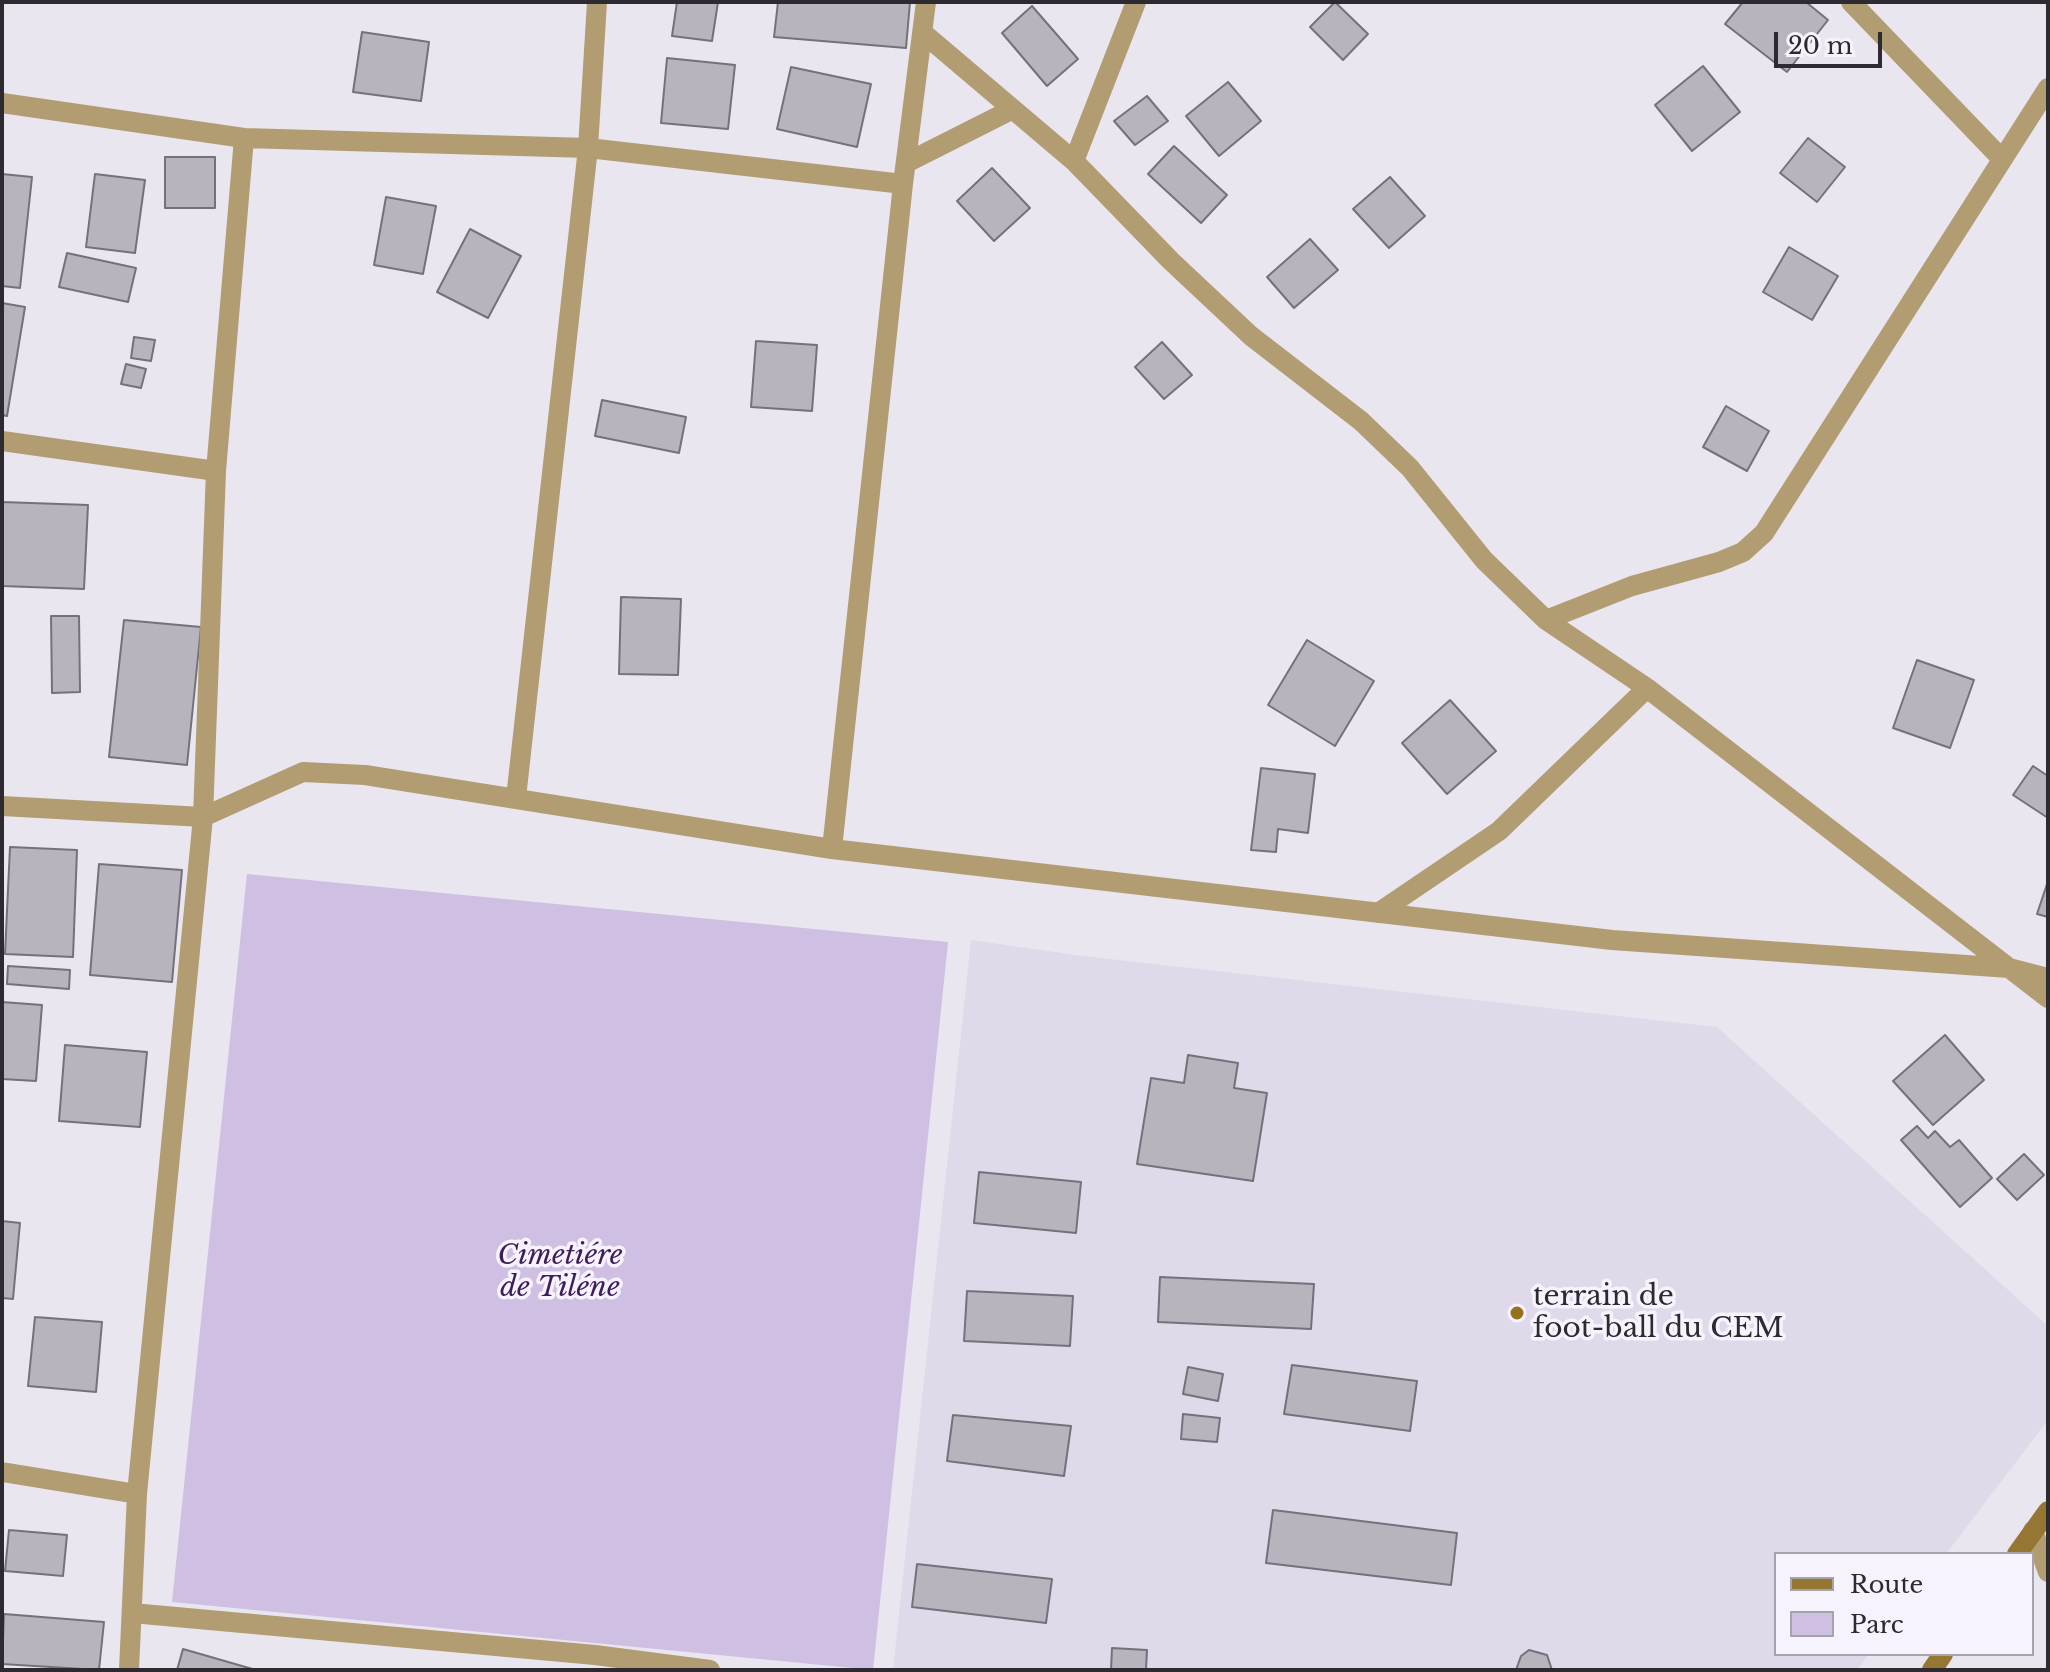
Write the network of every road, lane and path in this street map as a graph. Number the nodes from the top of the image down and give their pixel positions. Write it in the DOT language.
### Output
graph roads {
  1 [pos="597,2"];
  2 [pos="926,2"];
  3 [pos="1136,2"];
  4 [pos="1851,2"];
  5 [pos="923,33"];
  6 [pos="2048,88"];
  7 [pos="2,103"];
  8 [pos="1011,110"];
  9 [pos="244,138"];
  10 [pos="588,148"];
  11 [pos="2001,158"];
  12 [pos="1074,161"];
  13 [pos="904,174"];
  14 [pos="2,441"];
  15 [pos="216,471"];
  16 [pos="1546,620"];
  17 [pos="1647,688"];
  18 [pos="516,798"];
  19 [pos="2,806"];
  20 [pos="203,817"];
  21 [pos="832,849"];
  22 [pos="1378,913"];
  23 [pos="2009,968"];
  24 [pos="2048,978"];
  25 [pos="2048,998"];
  26 [pos="2,1472"];
  27 [pos="137,1494"];
  28 [pos="2048,1511"];
  29 [pos="2033,1531"];
  30 [pos="2018,1552"];
  31 [pos="2048,1572"];
  32 [pos="132,1613"];
  33 [pos="129,1670"];
  34 [pos="710,1670"];
  1 -- 10 [label="street"];
  2 -- 5 [label="street"];
  3 -- 12 [label="street"];
  4 -- 11 [label="street"];
  5 -- 8 [label="street"];
  5 -- 13 [label="street"];
  6 -- 11 [label="street"];
  7 -- 9 [label="street"];
  8 -- 12 [label="street"];
  8 -- 13 [label="street"];
  9 -- 10 [label="street"];
  9 -- 15 [label="street"];
  10 -- 13 [label="street"];
  10 -- 18 [label="street"];
  11 -- 16 [label="street"];
  12 -- 16 [label="street"];
  13 -- 21 [label="street"];
  14 -- 15 [label="street"];
  15 -- 20 [label="street"];
  16 -- 17 [label="street"];
  17 -- 22 [label="street"];
  17 -- 23 [label="street"];
  18 -- 20 [label="street"];
  18 -- 21 [label="street"];
  19 -- 20 [label="street"];
  20 -- 27 [label="street"];
  21 -- 22 [label="street"];
  22 -- 23 [label="street"];
  23 -- 24 [label="street"];
  23 -- 25 [label="street"];
  26 -- 27 [label="street"];
  27 -- 32 [label="street"];
  28 -- 29 [label="main road"];
  29 -- 30 [label="main road"];
  29 -- 31 [label="street"];
  32 -- 33 [label="street"];
  32 -- 34 [label="street"];
}
